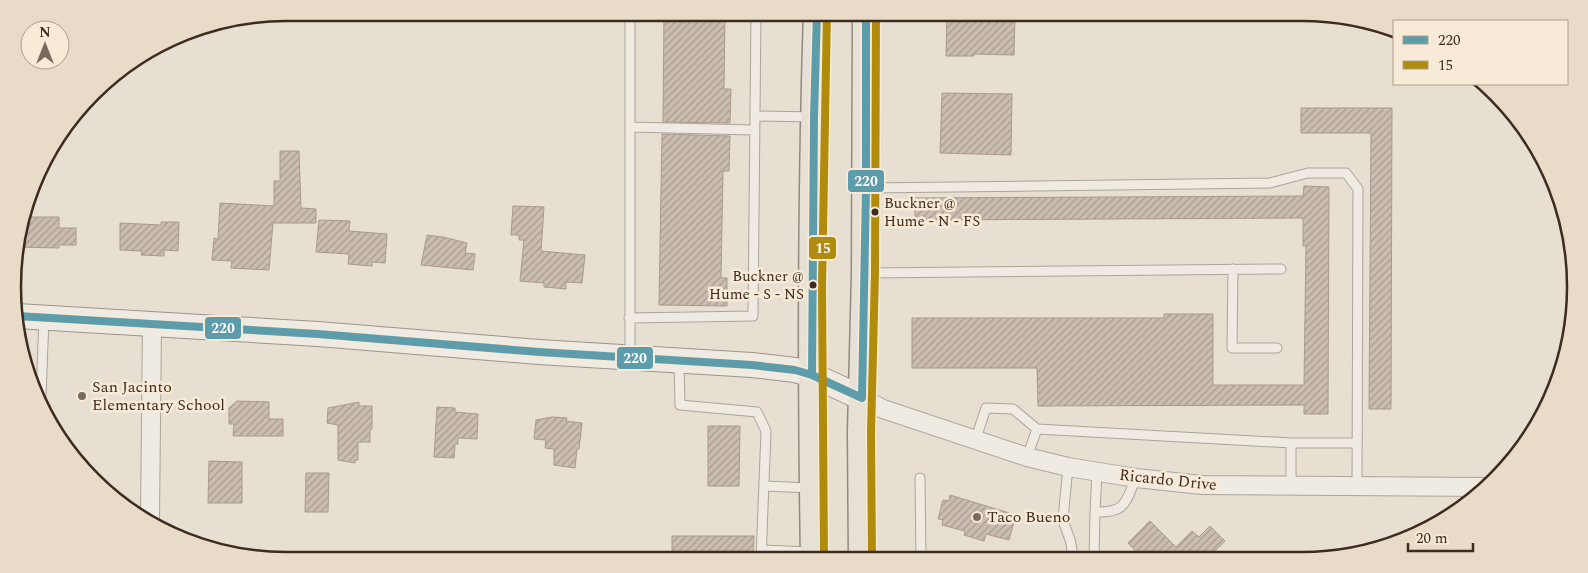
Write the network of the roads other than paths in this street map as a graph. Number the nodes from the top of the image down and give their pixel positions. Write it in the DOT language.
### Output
graph roads {
  1 [pos="630,21"];
  2 [pos="756,21"];
  3 [pos="817,21"];
  4 [pos="866,21"];
  5 [pos="755,116"];
  6 [pos="814,117"];
  7 [pos="630,127"];
  8 [pos="754,130"];
  9 [pos="866,188"];
  10 [pos="1233,269"];
  11 [pos="1281,269"];
  12 [pos="865,273"];
  13 [pos="23,316"];
  14 [pos="44,318"];
  15 [pos="629,318"];
  16 [pos="152,323"];
  17 [pos="1277,348"];
  18 [pos="630,357"];
  19 [pos="679,360"];
  20 [pos="812,375"];
  21 [pos="41,389"];
  22 [pos="862,398"];
  23 [pos="1037,429"];
  24 [pos="975,441"];
  25 [pos="1290,443"];
  26 [pos="1357,443"];
  27 [pos="1027,457"];
  28 [pos="1068,467"];
  29 [pos="1097,472"];
  30 [pos="920,478"];
  31 [pos="1136,478"];
  32 [pos="764,486"];
  33 [pos="1291,486"];
  34 [pos="1357,487"];
  35 [pos="1475,487"];
  36 [pos="813,488"];
  37 [pos="1095,512"];
  38 [pos="150,514"];
  39 [pos="762,552"];
  40 [pos="814,552"];
  41 [pos="862,552"];
  42 [pos="921,552"];
  43 [pos="1072,552"];
  44 [pos="1094,552"];
  1 -- 7 [label="lane"];
  2 -- 5 [label="lane"];
  3 -- 6 [label="main road"];
  4 -- 9 [label="main road"];
  5 -- 6 [label="lane"];
  5 -- 8 [label="lane"];
  6 -- 20 [label="main road"];
  7 -- 8 [label="lane"];
  7 -- 15 [label="lane"];
  8 -- 15 [label="lane"];
  9 -- 12 [label="main road"];
  9 -- 26 [label="lane"];
  10 -- 11 [label="lane"];
  10 -- 12 [label="lane"];
  10 -- 17 [label="lane"];
  12 -- 22 [label="main road"];
  13 -- 14 [label="street"];
  14 -- 16 [label="street"];
  14 -- 21 [label="lane"];
  15 -- 18 [label="lane"];
  16 -- 18 [label="street"];
  16 -- 38 [label="street"];
  18 -- 19 [label="street"];
  19 -- 20 [label="street"];
  19 -- 32 [label="lane"];
  20 -- 22 [label="street"];
  20 -- 36 [label="main road"];
  22 -- 24 [label="street, Ricardo Drive"];
  22 -- 41 [label="main road"];
  23 -- 24 [label="lane"];
  23 -- 25 [label="lane"];
  23 -- 27 [label="lane"];
  24 -- 27 [label="street, Ricardo Drive"];
  25 -- 26 [label="lane"];
  25 -- 33 [label="lane"];
  26 -- 34 [label="lane"];
  27 -- 28 [label="street, Ricardo Drive"];
  28 -- 29 [label="street, Ricardo Drive"];
  28 -- 43 [label="lane"];
  29 -- 31 [label="street, Ricardo Drive"];
  29 -- 37 [label="lane"];
  30 -- 42 [label="lane"];
  31 -- 33 [label="street, Ricardo Drive"];
  31 -- 37 [label="lane"];
  32 -- 36 [label="lane"];
  32 -- 39 [label="lane"];
  33 -- 34 [label="street, Ricardo Drive"];
  34 -- 35 [label="street, Ricardo Drive"];
  36 -- 40 [label="main road"];
  37 -- 44 [label="lane"];
}
